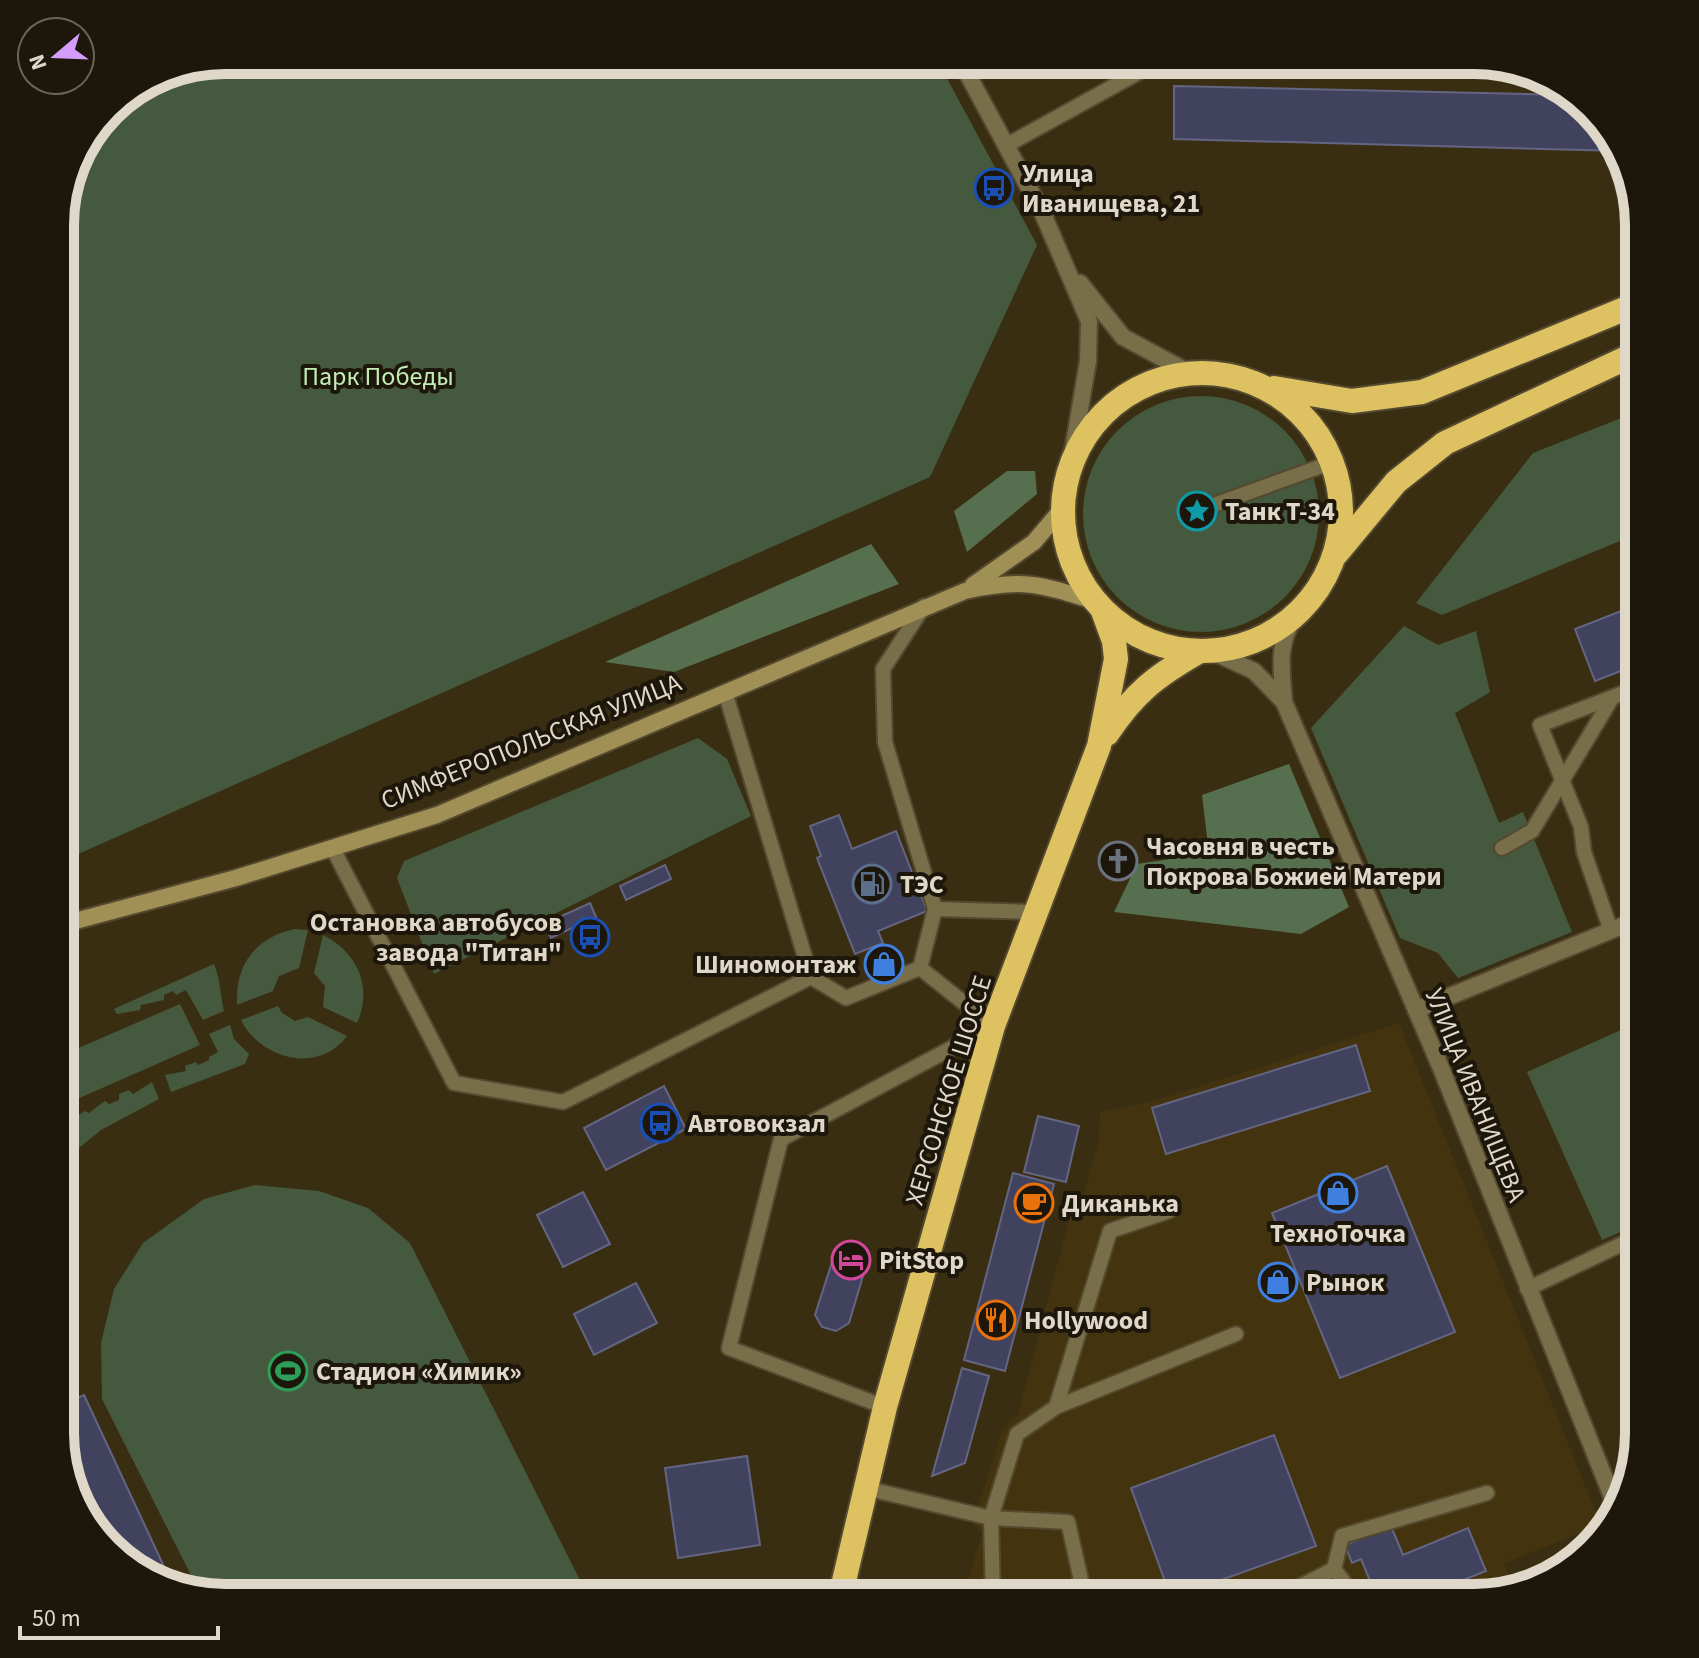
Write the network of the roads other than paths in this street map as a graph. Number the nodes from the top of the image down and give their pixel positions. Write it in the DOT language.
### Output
graph roads {
  1 [pos="968,74"];
  2 [pos="1136,74"];
  3 [pos="1007,145"];
  4 [pos="1068,265"];
  5 [pos="1625,309"];
  6 [pos="1625,359"];
  7 [pos="1188,372"];
  8 [pos="1263,386"];
  9 [pos="1071,462"];
  10 [pos="1333,462"];
  11 [pos="1208,507"];
  12 [pos="1062,509"];
  13 [pos="1335,555"];
  14 [pos="965,591"];
  15 [pos="924,605"];
  16 [pos="1099,606"];
  17 [pos="1295,617"];
  18 [pos="1206,652"];
  19 [pos="725,692"];
  20 [pos="1625,693"];
  21 [pos="1612,698"];
  22 [pos="1284,702"];
  23 [pos="1099,746"];
  24 [pos="1562,780"];
  25 [pos="332,847"];
  26 [pos="1502,848"];
  27 [pos="935,909"];
  28 [pos="1037,912"];
  29 [pos="74,921"];
  30 [pos="1625,925"];
  31 [pos="1611,931"];
  32 [pos="920,968"];
  33 [pos="811,977"];
  34 [pos="1416,1010"];
  35 [pos="993,1026"];
  36 [pos="1169,1211"];
  37 [pos="1625,1243"];
  38 [pos="1527,1289"];
  39 [pos="1236,1334"];
  40 [pos="885,1407"];
  41 [pos="1056,1407"];
  42 [pos="865,1488"];
  43 [pos="1487,1493"];
  44 [pos="1611,1495"];
  45 [pos="991,1518"];
  46 [pos="1334,1569"];
  47 [pos="843,1584"];
  48 [pos="993,1584"];
  49 [pos="1082,1584"];
  50 [pos="1305,1584"];
  51 [pos="1345,1584"];
  1 -- 3 [label="street"];
  2 -- 3 [label="lane"];
  3 -- 4 [label="street"];
  4 -- 7 [label="street"];
  4 -- 9 [label="street"];
  5 -- 8 [label="highway"];
  6 -- 13 [label="highway"];
  7 -- 8 [label="highway"];
  7 -- 9 [label="highway"];
  8 -- 10 [label="highway"];
  9 -- 12 [label="highway"];
  10 -- 11 [label="lane"];
  10 -- 13 [label="highway"];
  12 -- 14 [label="main road, СИМФЕРОПОЛЬСКАЯ УЛИЦА"];
  12 -- 16 [label="highway"];
  13 -- 17 [label="highway"];
  14 -- 15 [label="main road, СИМФЕРОПОЛЬСКАЯ УЛИЦА"];
  14 -- 16 [label="main road, СИМФЕРОПОЛЬСКАЯ УЛИЦА"];
  15 -- 19 [label="main road, СИМФЕРОПОЛЬСКАЯ УЛИЦА"];
  15 -- 27 [label="lane"];
  16 -- 18 [label="highway"];
  16 -- 23 [label="highway, ХЕРСОНСКОЕ ШОССЕ"];
  17 -- 18 [label="highway"];
  17 -- 22 [label="street, УЛИЦА ИВАНИЩЕВА"];
  18 -- 22 [label="street, УЛИЦА ИВАНИЩЕВА"];
  18 -- 23 [label="highway, ХЕРСОНСКОЕ ШОССЕ"];
  19 -- 25 [label="main road, СИМФЕРОПОЛЬСКАЯ УЛИЦА"];
  19 -- 33 [label="lane"];
  20 -- 21 [label="lane"];
  21 -- 24 [label="lane"];
  21 -- 24 [label="lane"];
  22 -- 34 [label="street, УЛИЦА ИВАНИЩЕВА"];
  23 -- 28 [label="highway, ХЕРСОНСКОЕ ШОССЕ"];
  24 -- 26 [label="lane"];
  24 -- 31 [label="lane"];
  25 -- 29 [label="main road, СИМФЕРОПОЛЬСКАЯ УЛИЦА"];
  25 -- 33 [label="lane"];
  27 -- 28 [label="lane"];
  27 -- 32 [label="lane"];
  28 -- 35 [label="highway, ХЕРСОНСКОЕ ШОССЕ"];
  30 -- 31 [label="street"];
  31 -- 34 [label="street"];
  32 -- 33 [label="lane"];
  32 -- 35 [label="lane"];
  34 -- 38 [label="street, УЛИЦА ИВАНИЩЕВА"];
  35 -- 40 [label="highway, ХЕРСОНСКОЕ ШОССЕ"];
  35 -- 40 [label="lane"];
  36 -- 41 [label="lane"];
  37 -- 38 [label="lane"];
  38 -- 44 [label="street, УЛИЦА ИВАНИЩЕВА"];
  39 -- 41 [label="lane"];
  40 -- 42 [label="highway, ХЕРСОНСКОЕ ШОССЕ"];
  41 -- 45 [label="lane"];
  42 -- 45 [label="lane"];
  42 -- 47 [label="highway, ХЕРСОНСКОЕ ШОССЕ"];
  43 -- 46 [label="lane"];
  45 -- 48 [label="lane"];
  45 -- 49 [label="lane"];
  46 -- 50 [label="lane"];
  46 -- 51 [label="lane"];
}
